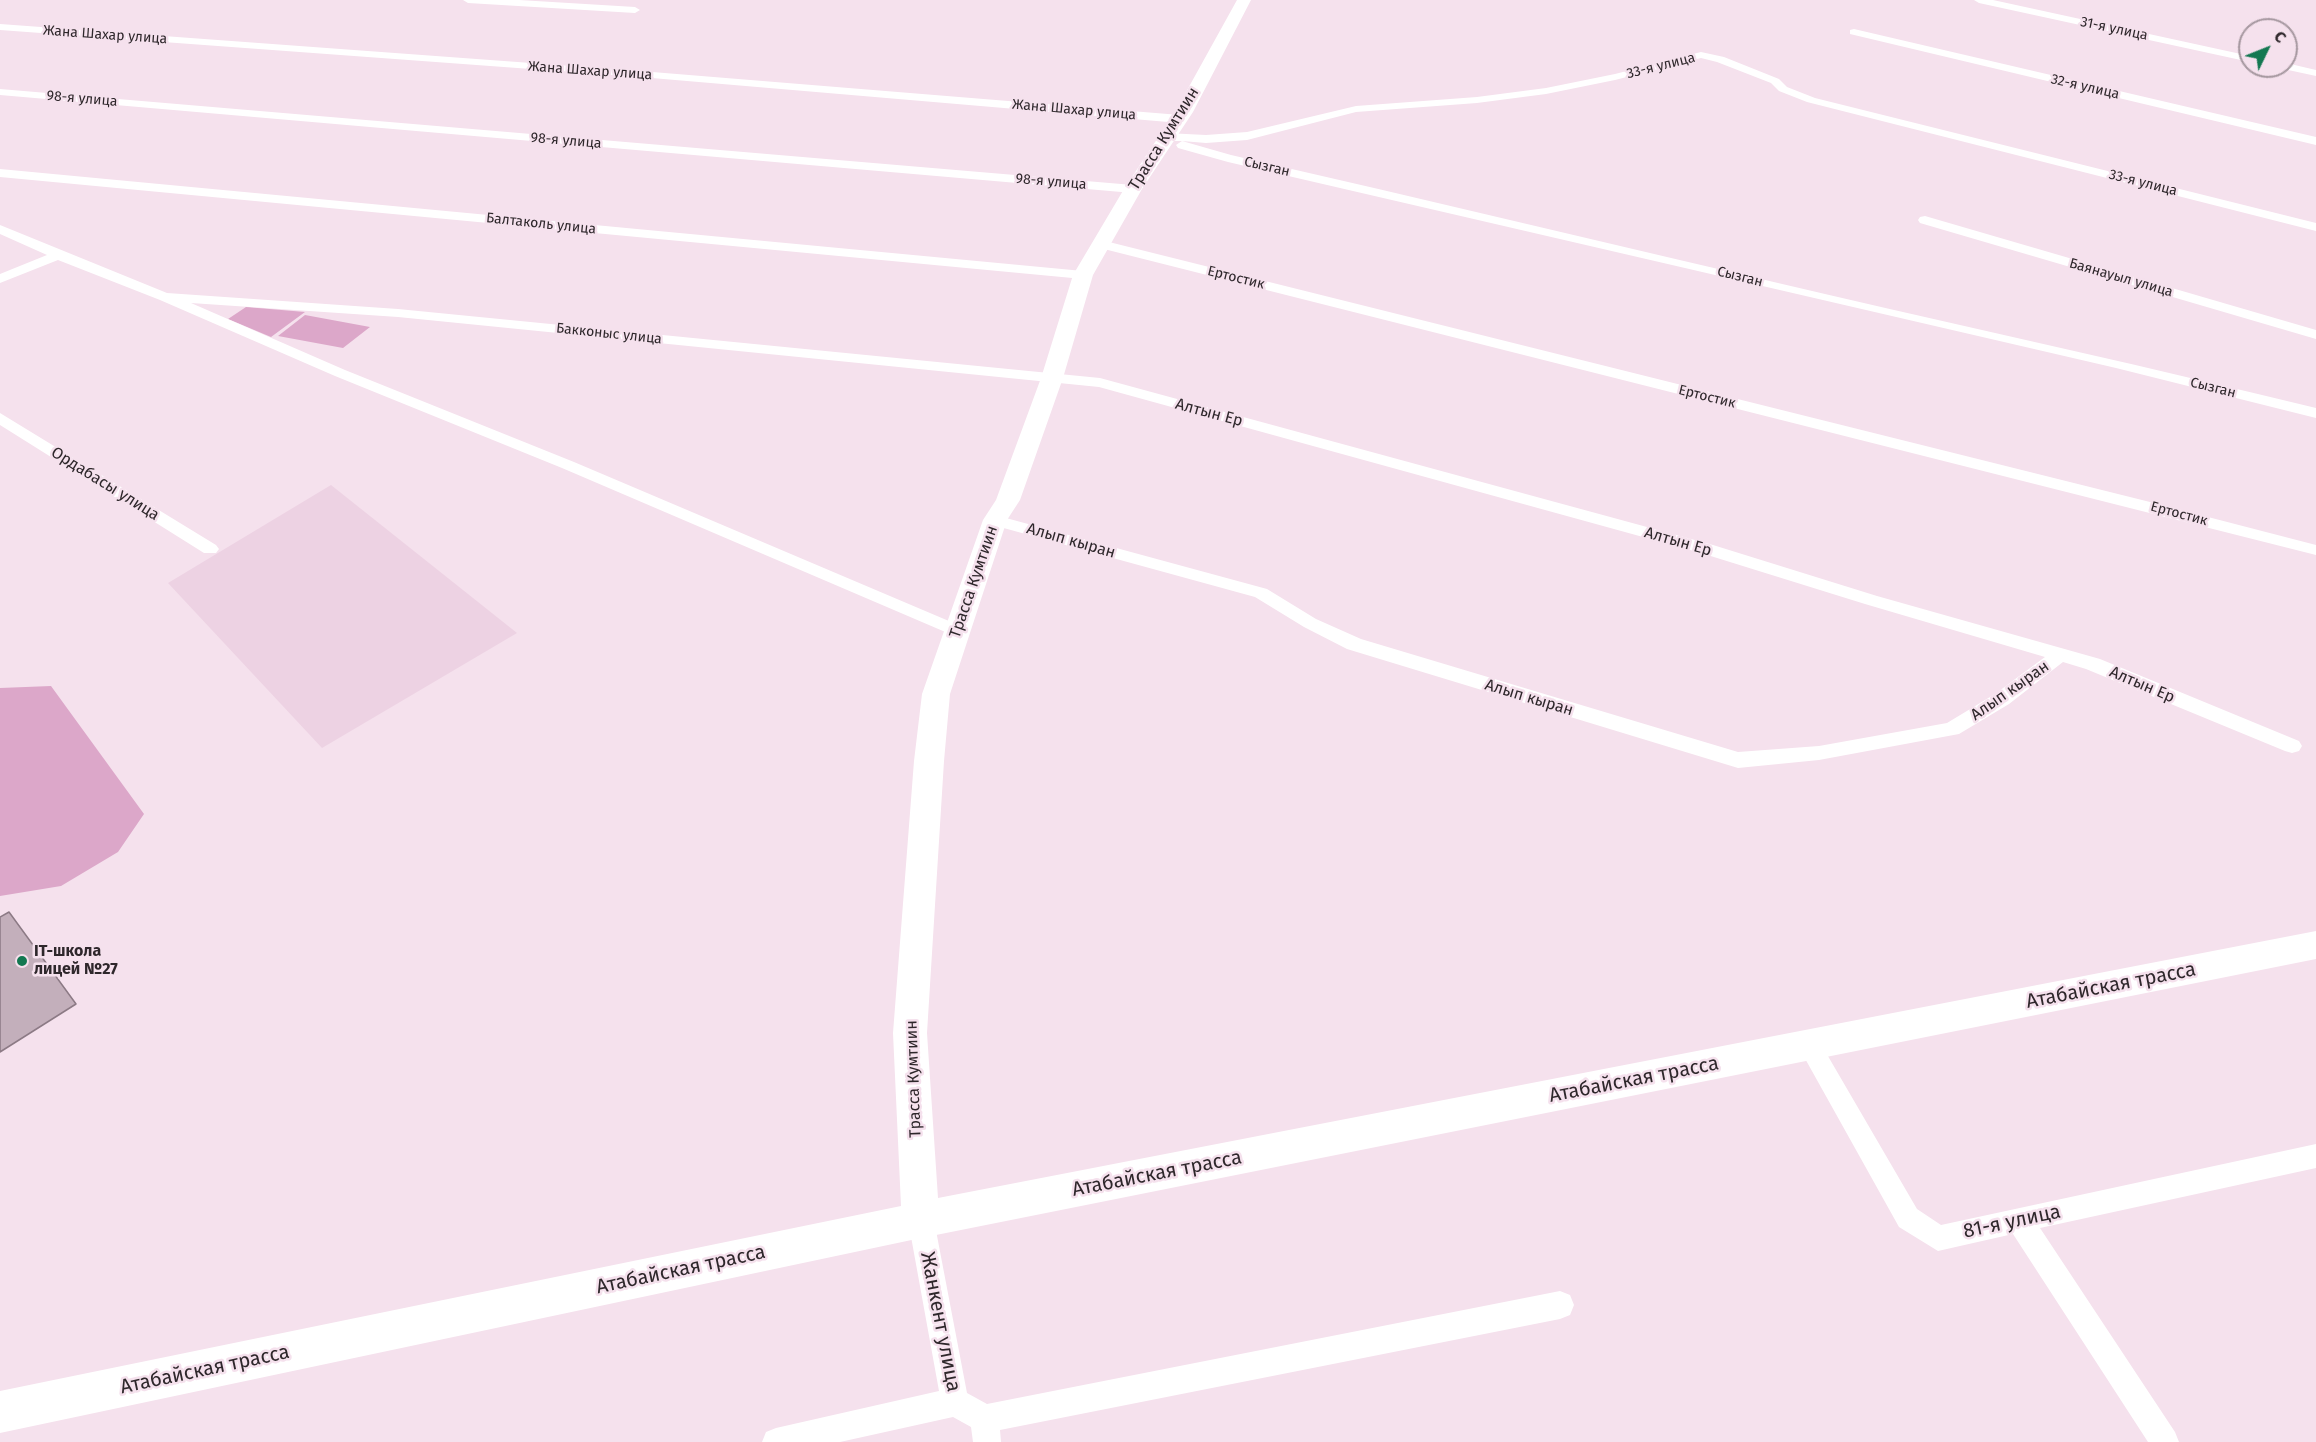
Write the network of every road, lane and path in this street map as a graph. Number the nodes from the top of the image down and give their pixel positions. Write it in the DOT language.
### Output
graph roads {
  1 [pos="468,0"];
  2 [pos="1244,0"];
  3 [pos="1979,0"];
  4 [pos="635,10"];
  5 [pos="0,27"];
  6 [pos="1854,32"];
  7 [pos="2238,56"];
  8 [pos="2298,69"];
  9 [pos="2316,73"];
  10 [pos="0,92"];
  11 [pos="1180,119"];
  12 [pos="1166,137"];
  13 [pos="2316,141"];
  14 [pos="0,173"];
  15 [pos="1133,189"];
  16 [pos="1925,220"];
  17 [pos="2316,227"];
  18 [pos="0,229"];
  19 [pos="1101,244"];
  20 [pos="58,255"];
  21 [pos="1083,275"];
  22 [pos="0,279"];
  23 [pos="165,297"];
  24 [pos="2316,335"];
  25 [pos="1052,378"];
  26 [pos="2316,412"];
  27 [pos="0,418"];
  28 [pos="995,519"];
  29 [pos="210,549"];
  30 [pos="2314,550"];
  31 [pos="957,631"];
  32 [pos="2060,655"];
  33 [pos="2292,746"];
  34 [pos="2316,945"];
  35 [pos="1809,1046"];
  36 [pos="2316,1156"];
  37 [pos="921,1220"];
  38 [pos="2019,1220"];
  39 [pos="1560,1305"];
  40 [pos="955,1402"];
  41 [pos="0,1412"];
  42 [pos="986,1430"];
  43 [pos="776,1442"];
  44 [pos="2166,1442"];
  1 -- 4 [label="street"];
  2 -- 11 [label="street, Трасса Кумтиин"];
  3 -- 7 [label="street, 31-я улица"];
  5 -- 11 [label="street, Жана Шахар улица"];
  6 -- 13 [label="street, 32-я улица"];
  8 -- 9 [label="street"];
  10 -- 15 [label="street, 98-я улица"];
  11 -- 12 [label="street, Трасса Кумтиин"];
  12 -- 15 [label="street, Трасса Кумтиин"];
  12 -- 17 [label="street, 33-я улица"];
  12 -- 26 [label="street, Сызган"];
  14 -- 21 [label="street, Балтаколь улица"];
  15 -- 19 [label="street, Трасса Кумтиин"];
  16 -- 24 [label="street, Баянауыл улица"];
  18 -- 20 [label="street"];
  19 -- 21 [label="street, Трасса Кумтиин"];
  19 -- 30 [label="street, Ертостик"];
  20 -- 22 [label="street"];
  20 -- 23 [label="street"];
  21 -- 25 [label="street, Трасса Кумтиин"];
  23 -- 25 [label="street, Бакконыс улица"];
  23 -- 31 [label="street"];
  25 -- 28 [label="street, Трасса Кумтиин"];
  25 -- 32 [label="street, Алтын Ер"];
  27 -- 29 [label="street, Ордабасы улица"];
  28 -- 31 [label="street, Трасса Кумтиин"];
  28 -- 32 [label="street, Алып кыран"];
  31 -- 37 [label="street, Трасса Кумтиин"];
  32 -- 33 [label="street, Алтын Ер"];
  34 -- 35 [label="street, Атабайская трасса"];
  35 -- 37 [label="street, Атабайская трасса"];
  35 -- 38 [label="street, 81-я улица"];
  36 -- 38 [label="street, 81-я улица"];
  37 -- 40 [label="street, Жанкент улица"];
  37 -- 41 [label="street, Атабайская трасса"];
  38 -- 44 [label="street"];
  39 -- 42 [label="street"];
  40 -- 42 [label="street, Жанкент улица"];
  40 -- 43 [label="street"];
}
